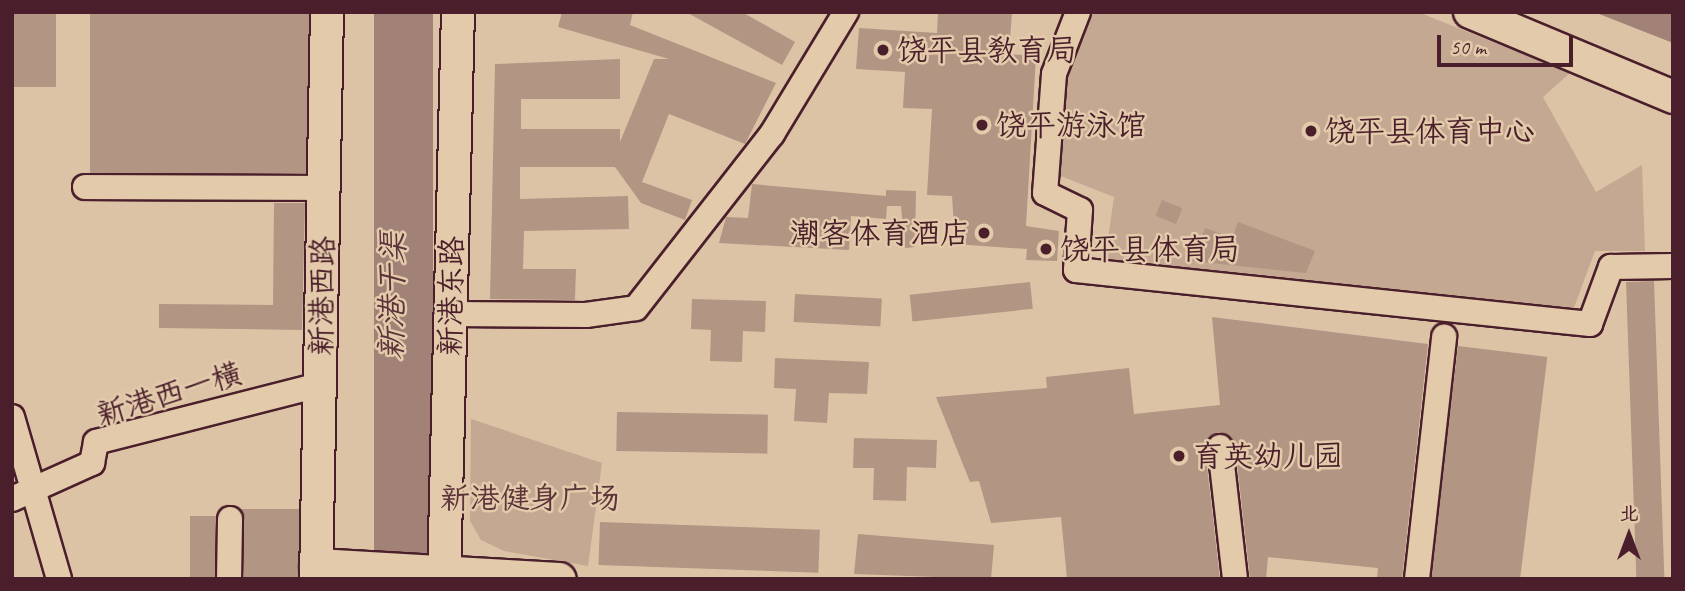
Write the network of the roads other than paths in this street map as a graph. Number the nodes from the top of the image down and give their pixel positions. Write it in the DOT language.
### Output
graph roads {
  1 [pos="327,12"];
  2 [pos="458,12"];
  3 [pos="846,12"];
  4 [pos="1078,12"];
  5 [pos="1470,12"];
  6 [pos="1673,97"];
  7 [pos="85,187"];
  8 [pos="325,188"];
  9 [pos="1673,266"];
  10 [pos="450,314"];
  11 [pos="1444,337"];
  12 [pos="320,385"];
  13 [pos="12,417"];
  14 [pos="1220,447"];
  15 [pos="23,495"];
  16 [pos="230,519"];
  17 [pos="316,572"];
  18 [pos="440,573"];
  19 [pos="59,579"];
  20 [pos="229,579"];
  21 [pos="560,579"];
  22 [pos="1235,579"];
  23 [pos="1417,579"];
  1 -- 8 [label="main road, 新港西路"];
  2 -- 10 [label="main road, 新港东路"];
  3 -- 10 [label="street"];
  4 -- 9 [label="street"];
  5 -- 6 [label="main road"];
  7 -- 8 [label="street"];
  8 -- 12 [label="main road, 新港西路"];
  10 -- 18 [label="main road, 新港东路"];
  11 -- 23 [label="street"];
  12 -- 15 [label="street, 新港西一横"];
  12 -- 17 [label="main road, 新港西路"];
  13 -- 15 [label="street"];
  14 -- 22 [label="street"];
  15 -- 19 [label="street"];
  16 -- 20 [label="street"];
  17 -- 18 [label="main road"];
  18 -- 21 [label="main road"];
}
